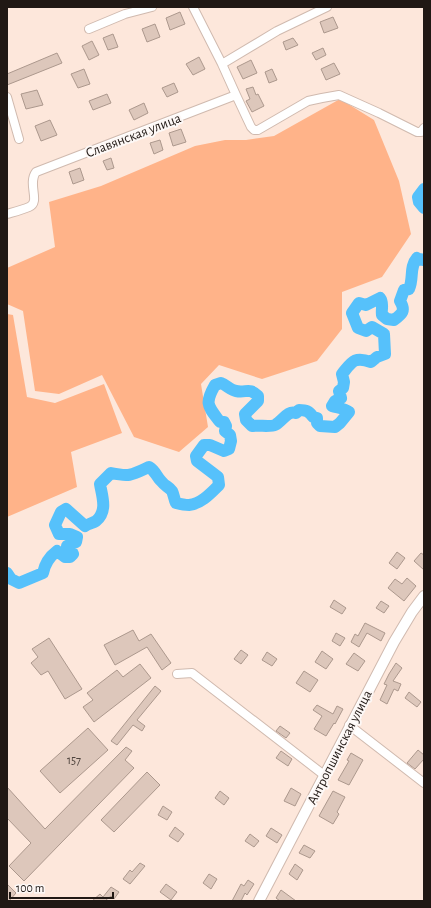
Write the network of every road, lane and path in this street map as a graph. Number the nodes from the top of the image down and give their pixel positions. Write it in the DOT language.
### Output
graph roads {
  1 [pos="152,7"];
  2 [pos="193,7"];
  3 [pos="327,7"];
  4 [pos="89,29"];
  5 [pos="222,64"];
  6 [pos="236,96"];
  7 [pos="7,97"];
  8 [pos="424,128"];
  9 [pos="19,139"];
  10 [pos="7,214"];
  11 [pos="424,596"];
  12 [pos="177,674"];
  13 [pos="349,725"];
  14 [pos="324,775"];
  15 [pos="424,783"];
  16 [pos="259,901"];
  1 -- 4 [label="street"];
  2 -- 5 [label="street"];
  3 -- 5 [label="street"];
  5 -- 6 [label="street"];
  6 -- 8 [label="street"];
  6 -- 10 [label="street, Славянская улица"];
  7 -- 9 [label="street"];
  11 -- 13 [label="street, Антропшинская улица"];
  12 -- 14 [label="street"];
  13 -- 14 [label="street, Антропшинская улица"];
  13 -- 15 [label="street"];
  14 -- 16 [label="street, Антропшинская улица"];
}
